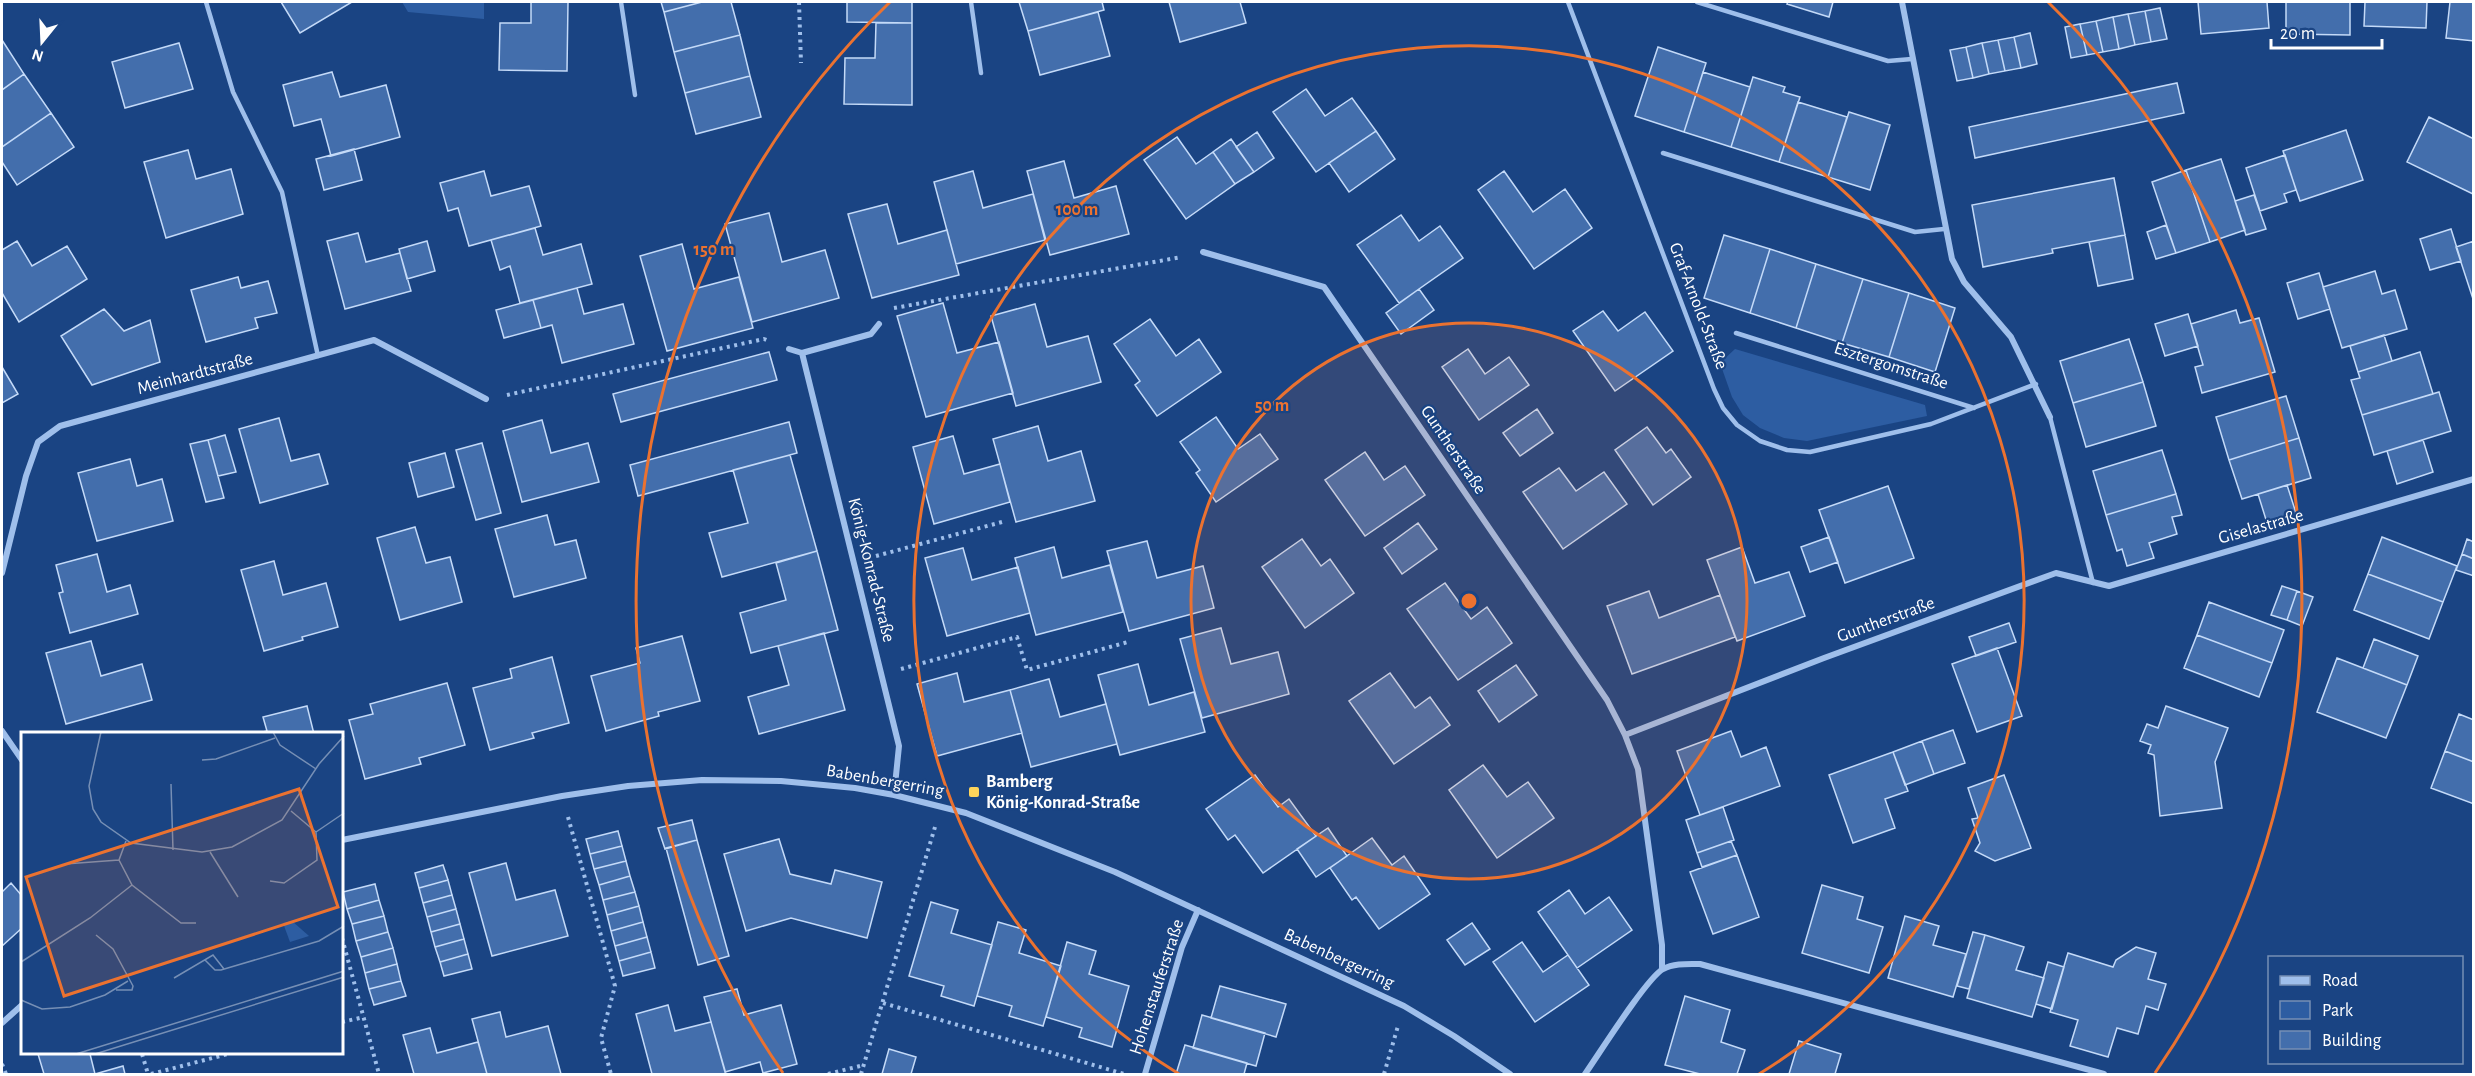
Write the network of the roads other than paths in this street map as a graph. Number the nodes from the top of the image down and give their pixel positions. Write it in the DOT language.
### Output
graph roads {
  1 [pos="206,2"];
  2 [pos="621,2"];
  3 [pos="971,2"];
  4 [pos="1568,2"];
  5 [pos="1697,2"];
  6 [pos="1902,2"];
  7 [pos="1912,59"];
  8 [pos="981,73"];
  9 [pos="635,95"];
  10 [pos="1663,153"];
  11 [pos="1944,229"];
  12 [pos="1203,252"];
  13 [pos="879,324"];
  14 [pos="1736,333"];
  15 [pos="789,349"];
  16 [pos="802,353"];
  17 [pos="318,356"];
  18 [pos="2036,384"];
  19 [pos="486,399"];
  20 [pos="1974,408"];
  21 [pos="2050,417"];
  22 [pos="2474,478"];
  23 [pos="2,573"];
  24 [pos="2056,573"];
  25 [pos="2093,583"];
  26 [pos="2,731"];
  27 [pos="1625,735"];
  28 [pos="21,759"];
  29 [pos="894,795"];
  30 [pos="344,840"];
  31 [pos="1198,910"];
  32 [pos="1662,969"];
  33 [pos="21,1006"];
  34 [pos="2,1023"];
  35 [pos="1145,1074"];
  36 [pos="1510,1074"];
  37 [pos="1585,1074"];
  38 [pos="2104,1074"];
  1 -- 17 [label="lane"];
  2 -- 9 [label="lane"];
  3 -- 8 [label="lane"];
  4 -- 20 [label="lane, Graf-Arnold-Straße"];
  5 -- 7 [label="lane"];
  6 -- 7 [label="street"];
  7 -- 11 [label="street"];
  10 -- 11 [label="lane"];
  11 -- 18 [label="street"];
  12 -- 27 [label="street, Guntherstraße"];
  13 -- 16 [label="street"];
  14 -- 20 [label="lane, Esztergomstraße"];
  15 -- 16 [label="street"];
  16 -- 29 [label="street, König-Konrad-Straße"];
  17 -- 19 [label="street, Meinhardtstraße"];
  17 -- 23 [label="street, Meinhardtstraße"];
  18 -- 20 [label="lane"];
  18 -- 21 [label="street"];
  21 -- 25 [label="lane"];
  22 -- 25 [label="street, Giselastraße"];
  24 -- 25 [label="street, Giselastraße"];
  24 -- 27 [label="street, Guntherstraße"];
  26 -- 28 [label="street"];
  27 -- 32 [label="street, Guntherstraße"];
  29 -- 30 [label="street, Babenbergerring"];
  29 -- 31 [label="street, Babenbergerring"];
  31 -- 35 [label="street, Hohenstauferstraße"];
  31 -- 36 [label="street, Babenbergerring"];
  32 -- 37 [label="street"];
  32 -- 38 [label="street"];
  33 -- 34 [label="street"];
}
